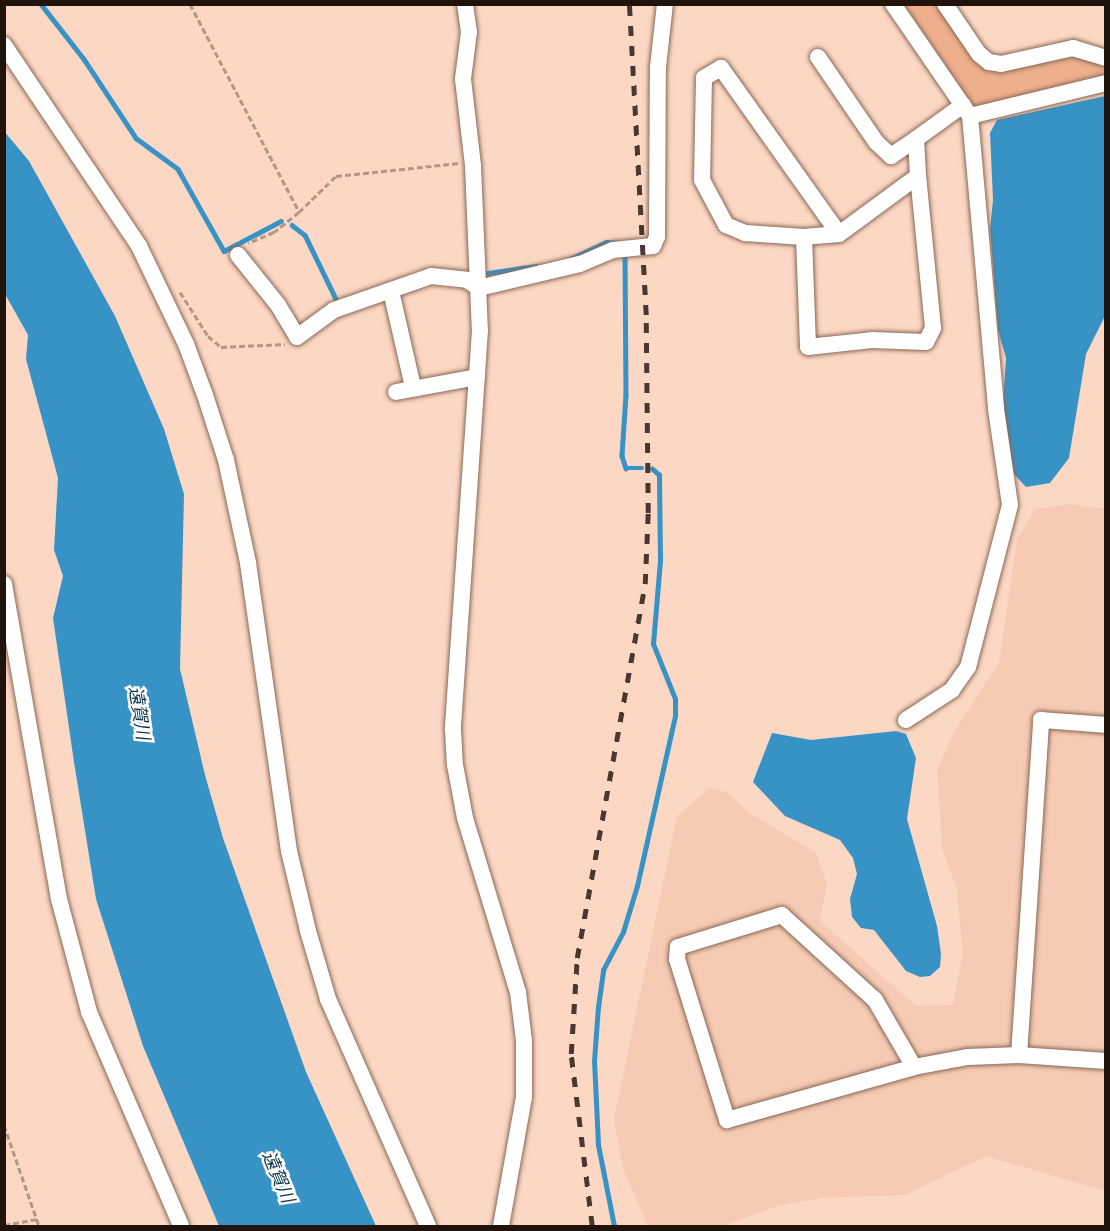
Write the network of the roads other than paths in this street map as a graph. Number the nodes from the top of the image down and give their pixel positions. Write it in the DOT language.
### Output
graph roads {
  1 [pos="465,4"];
  2 [pos="665,4"];
  3 [pos="893,4"];
  4 [pos="945,4"];
  5 [pos="4,45"];
  6 [pos="818,57"];
  7 [pos="1106,58"];
  8 [pos="1106,83"];
  9 [pos="967,111"];
  10 [pos="916,140"];
  11 [pos="918,176"];
  12 [pos="839,234"];
  13 [pos="804,237"];
  14 [pos="238,255"];
  15 [pos="479,279"];
  16 [pos="391,291"];
  17 [pos="477,377"];
  18 [pos="413,387"];
  19 [pos="396,392"];
  20 [pos="4,584"];
  21 [pos="906,720"];
  22 [pos="1106,725"];
  23 [pos="1019,1055"];
  24 [pos="1106,1060"];
  25 [pos="914,1067"];
  26 [pos="181,1227"];
  27 [pos="428,1227"];
  28 [pos="501,1227"];
  1 -- 15 [label="street"];
  2 -- 15 [label="street"];
  3 -- 9 [label="street"];
  4 -- 7 [label="street"];
  5 -- 27 [label="street"];
  6 -- 10 [label="street"];
  8 -- 9 [label="street"];
  9 -- 10 [label="street"];
  9 -- 21 [label="street"];
  10 -- 11 [label="street"];
  11 -- 12 [label="street"];
  11 -- 13 [label="street"];
  12 -- 13 [label="street"];
  12 -- 13 [label="street"];
  14 -- 16 [label="street"];
  15 -- 16 [label="street"];
  15 -- 17 [label="street"];
  16 -- 18 [label="street"];
  17 -- 18 [label="street"];
  17 -- 28 [label="street"];
  18 -- 19 [label="street"];
  20 -- 26 [label="street"];
  22 -- 23 [label="street"];
  23 -- 24 [label="street"];
  23 -- 25 [label="street"];
  25 -- 25 [label="street"];
}
